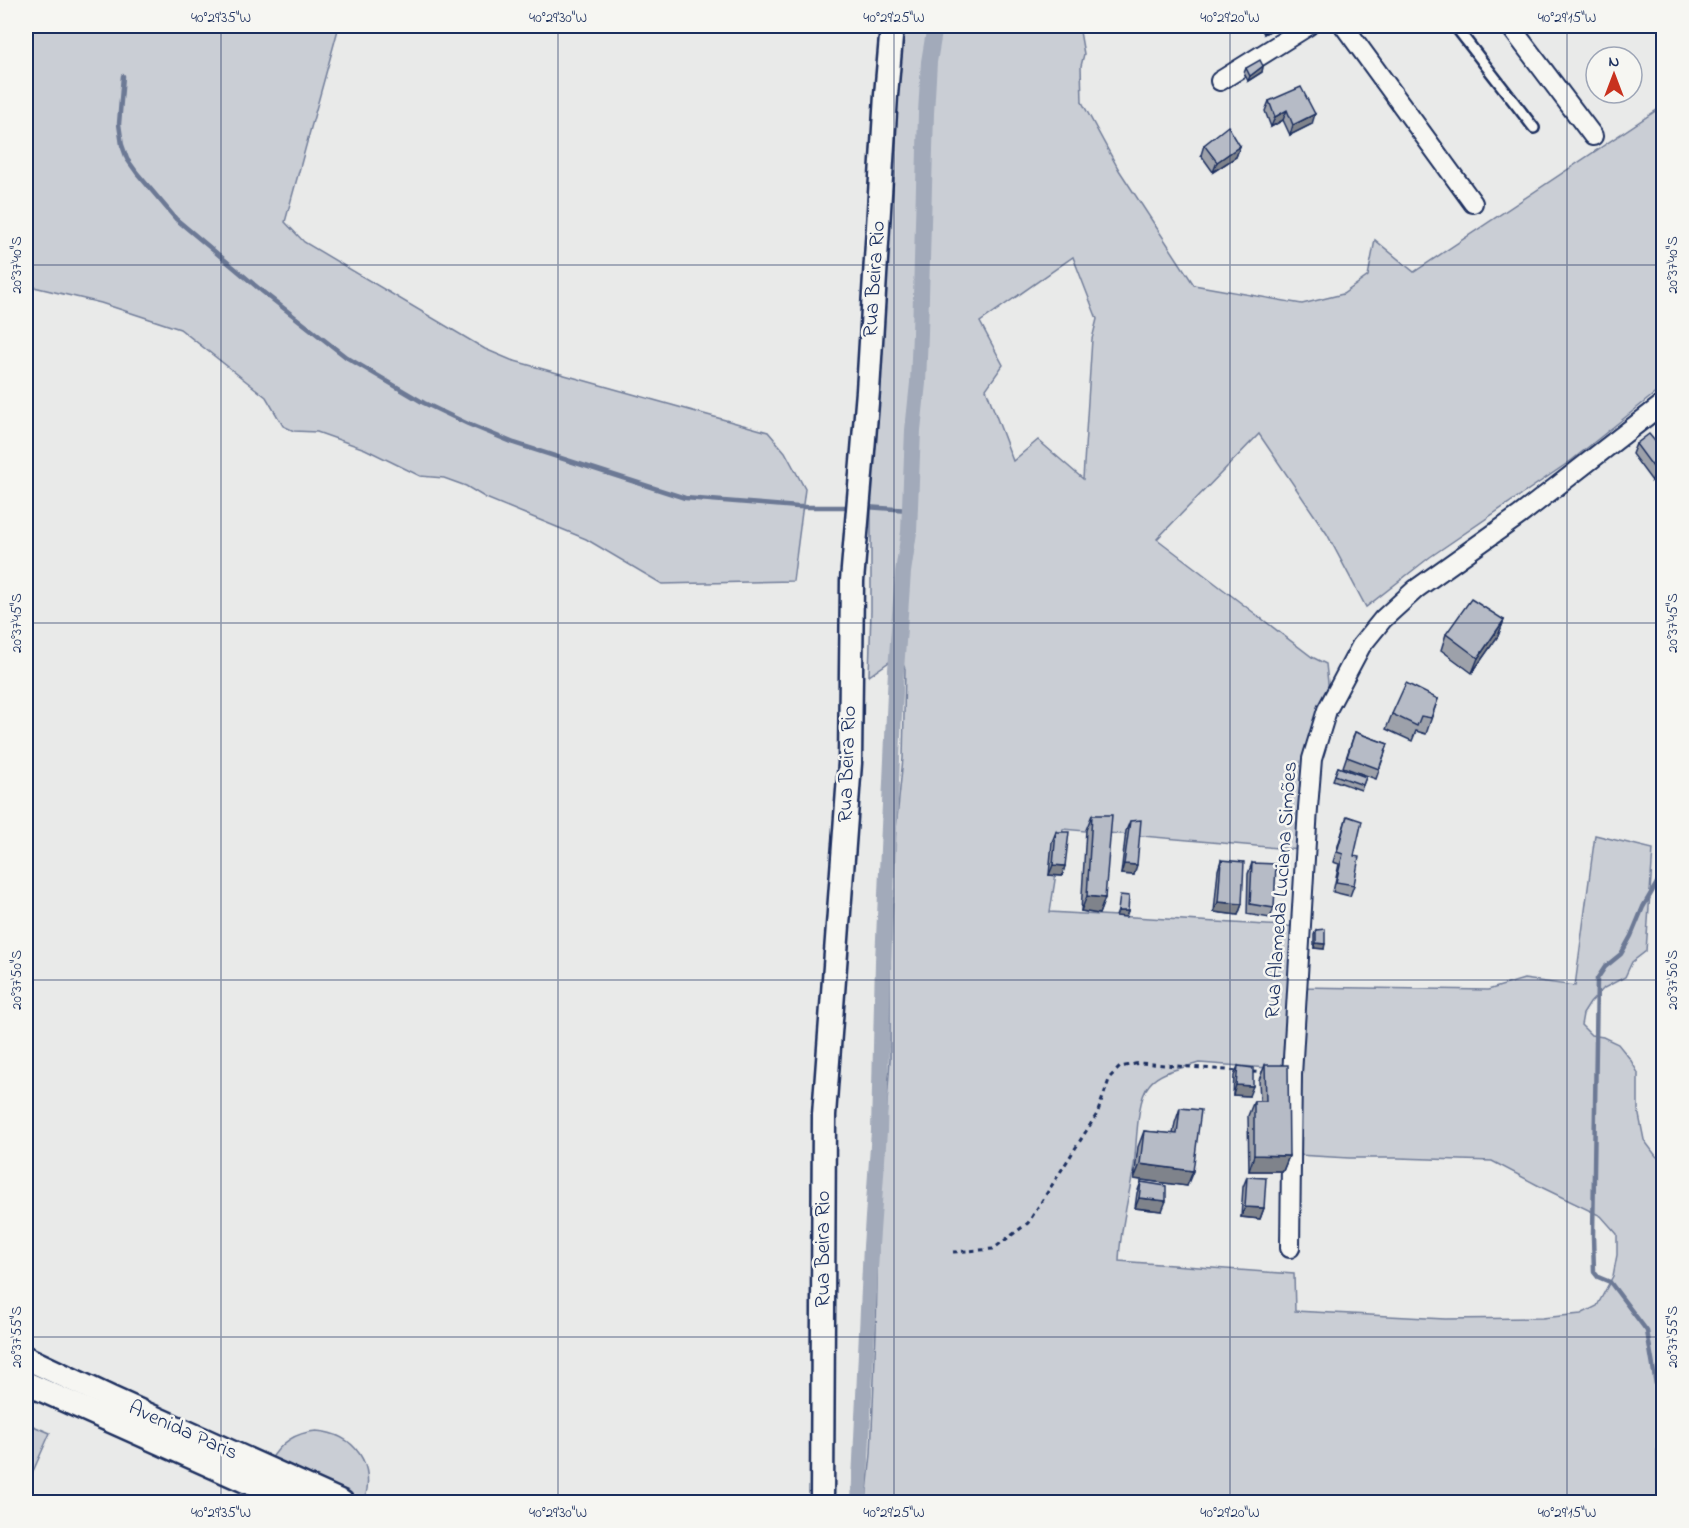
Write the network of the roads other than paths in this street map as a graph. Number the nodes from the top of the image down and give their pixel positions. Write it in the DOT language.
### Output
graph roads {
  1 [pos="892,26"];
  2 [pos="1308,26"];
  3 [pos="1344,26"];
  4 [pos="1455,26"];
  5 [pos="1510,26"];
  6 [pos="1220,81"];
  7 [pos="1534,128"];
  8 [pos="1593,136"];
  9 [pos="1473,202"];
  10 [pos="1664,403"];
  11 [pos="1290,1248"];
  12 [pos="26,1358"];
  13 [pos="26,1383"];
  14 [pos="292,1503"];
  15 [pos="342,1503"];
  16 [pos="822,1503"];
  1 -- 16 [label="street, Rua Beira Rio"];
  2 -- 6 [label="street"];
  3 -- 9 [label="street"];
  4 -- 7 [label="lane"];
  5 -- 8 [label="street"];
  10 -- 11 [label="street, Rua Alameda Luciana Simões"];
  12 -- 15 [label="street, Avenida Paris"];
  13 -- 14 [label="street, Avenida Paris"];
}
